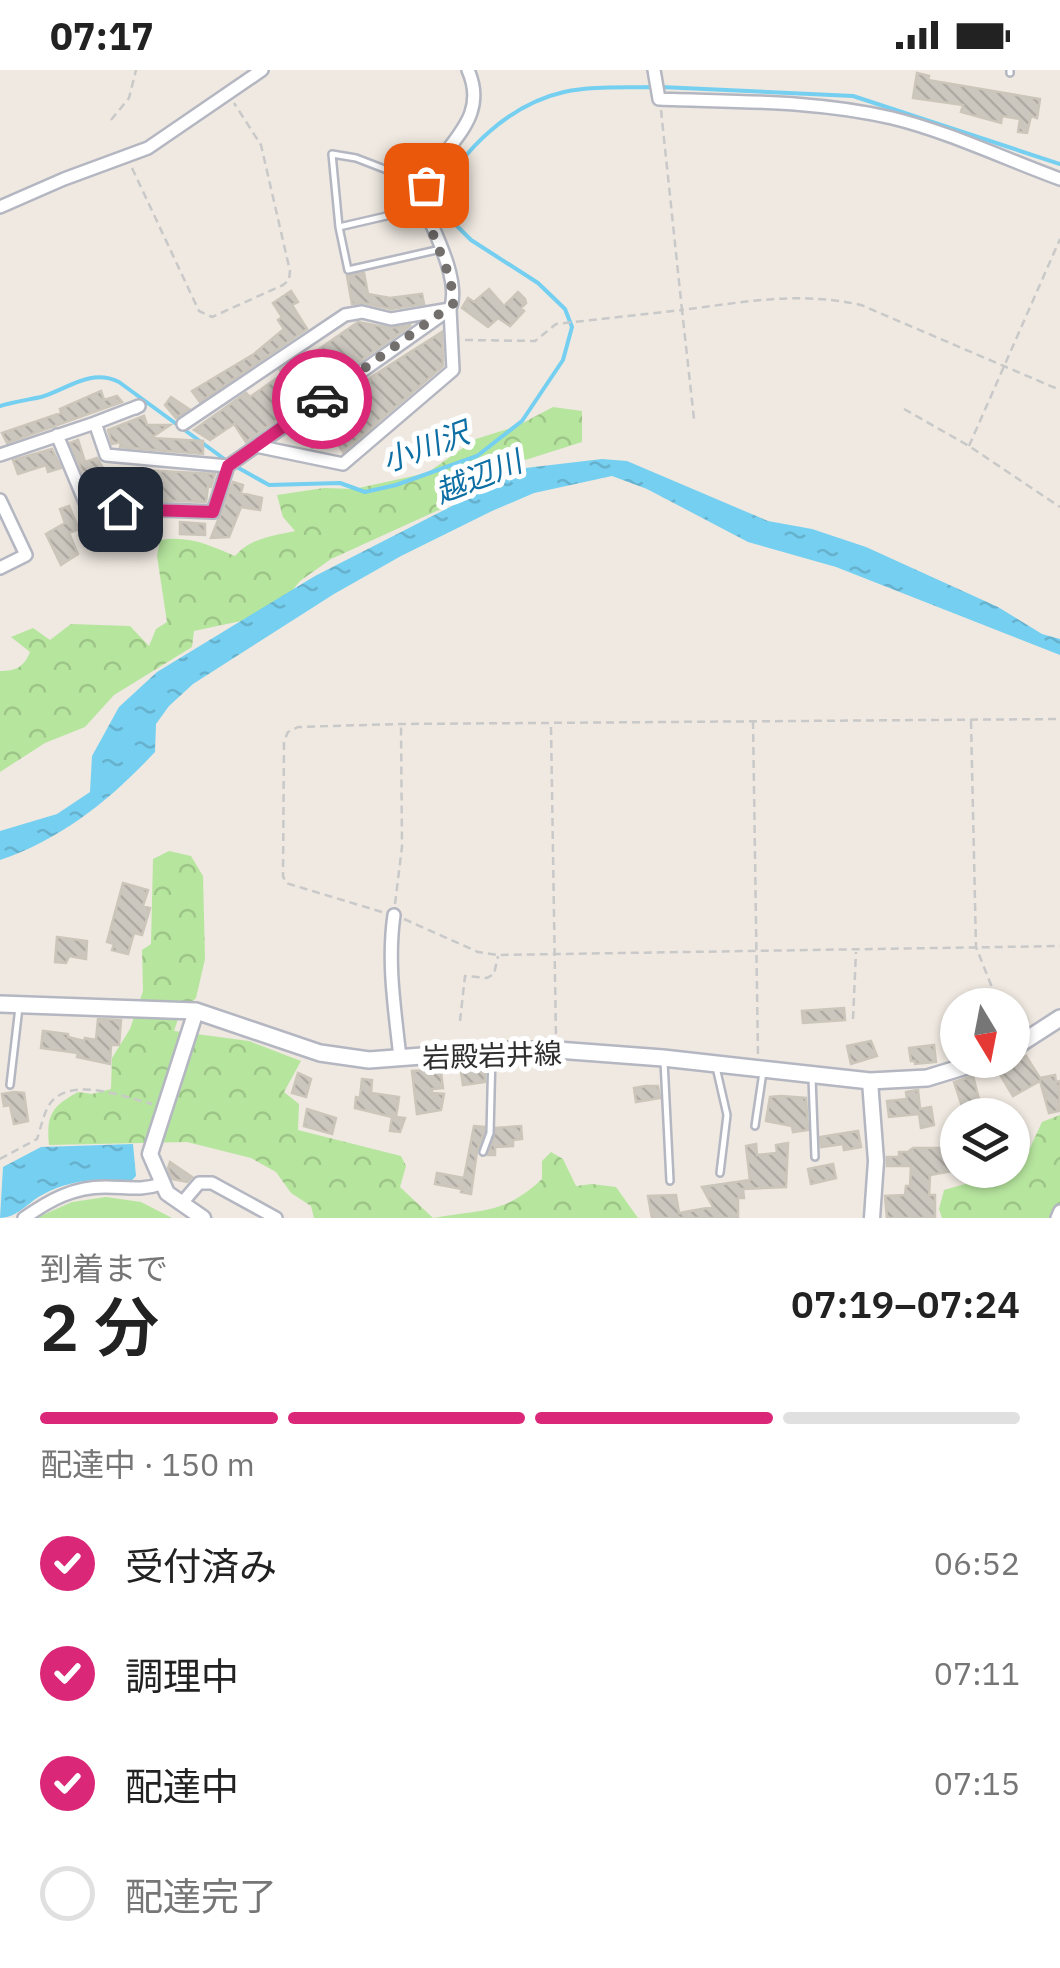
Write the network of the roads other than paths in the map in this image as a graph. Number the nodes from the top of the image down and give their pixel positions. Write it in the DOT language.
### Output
graph roads {
  1 [pos="262,70"];
  2 [pos="468,70"];
  3 [pos="654,70"];
  4 [pos="248,74"];
  5 [pos="1060,179"];
  6 [pos="426,185"];
  7 [pos="0,207"];
  8 [pos="424,207"];
  9 [pos="338,227"];
  10 [pos="441,249"];
  11 [pos="450,309"];
  12 [pos="135,408"];
  13 [pos="95,423"];
  14 [pos="183,424"];
  15 [pos="57,435"];
  16 [pos="256,446"];
  17 [pos="0,455"];
  18 [pos="228,466"];
  19 [pos="0,500"];
  20 [pos="0,568"];
  21 [pos="394,915"];
  22 [pos="0,1004"];
  23 [pos="19,1004"];
  24 [pos="196,1011"];
  25 [pos="1060,1018"];
  26 [pos="1030,1037"];
  27 [pos="492,1050"];
  28 [pos="400,1058"];
  29 [pos="663,1058"];
  30 [pos="715,1064"];
  31 [pos="761,1069"];
  32 [pos="940,1074"];
  33 [pos="812,1075"];
  34 [pos="870,1082"];
  35 [pos="10,1085"];
  36 [pos="755,1126"];
  37 [pos="482,1152"];
  38 [pos="816,1157"];
  39 [pos="720,1173"];
  40 [pos="670,1181"];
  41 [pos="161,1184"];
  42 [pos="182,1202"];
  43 [pos="24,1218"];
  44 [pos="203,1218"];
  45 [pos="276,1218"];
  46 [pos="872,1218"];
  1 -- 4 [label="street"];
  2 -- 6 [label="street"];
  3 -- 5 [label="street"];
  4 -- 7 [label="street"];
  6 -- 8 [label="street"];
  6 -- 9 [label="lane"];
  8 -- 9 [label="lane"];
  8 -- 10 [label="street"];
  9 -- 10 [label="lane"];
  10 -- 11 [label="street"];
  11 -- 14 [label="street"];
  11 -- 16 [label="street"];
  11 -- 16 [label="street"];
  12 -- 13 [label="street"];
  13 -- 15 [label="street"];
  13 -- 18 [label="street"];
  15 -- 17 [label="street"];
  15 -- 18 [label="street"];
  16 -- 18 [label="street"];
  19 -- 20 [label="street"];
  21 -- 28 [label="street"];
  22 -- 23 [label="main road, 岩殿岩井線"];
  23 -- 24 [label="main road, 岩殿岩井線"];
  23 -- 35 [label="lane"];
  24 -- 28 [label="main road, 岩殿岩井線"];
  24 -- 41 [label="street"];
  25 -- 26 [label="main road"];
  27 -- 28 [label="main road, 岩殿岩井線"];
  27 -- 29 [label="main road, 岩殿岩井線"];
  27 -- 37 [label="lane"];
  29 -- 30 [label="main road, 岩殿岩井線"];
  29 -- 40 [label="lane"];
  30 -- 31 [label="main road, 岩殿岩井線"];
  30 -- 39 [label="lane"];
  31 -- 33 [label="main road, 岩殿岩井線"];
  31 -- 36 [label="lane"];
  32 -- 34 [label="main road, 岩殿岩井線"];
  33 -- 34 [label="main road, 岩殿岩井線"];
  33 -- 38 [label="lane"];
  34 -- 46 [label="street"];
  41 -- 42 [label="street"];
  41 -- 43 [label="street"];
  42 -- 44 [label="street"];
  42 -- 45 [label="street"];
}
